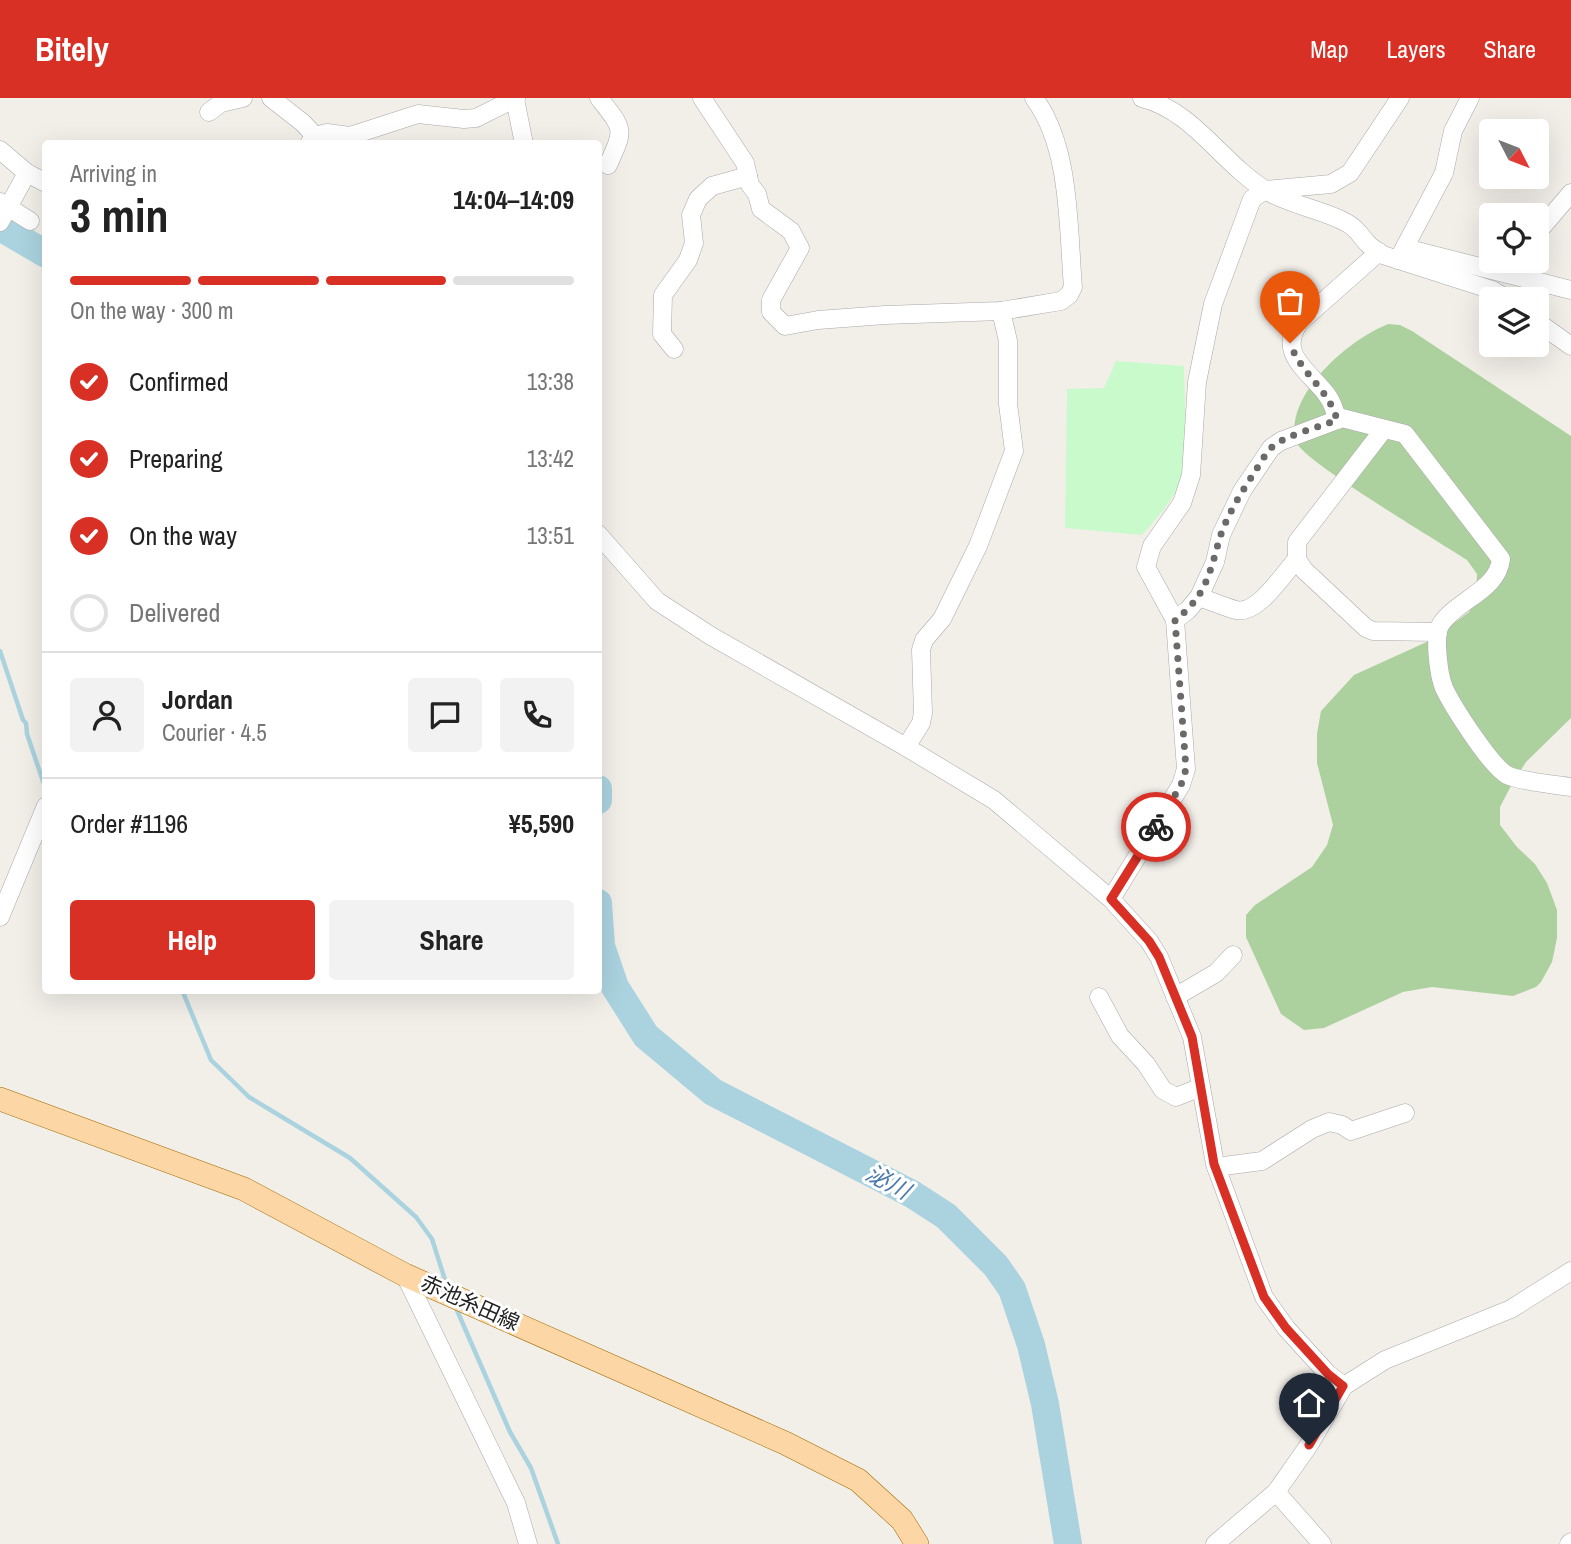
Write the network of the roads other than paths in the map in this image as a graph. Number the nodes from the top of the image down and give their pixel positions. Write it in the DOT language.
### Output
graph roads {
  1 [pos="243,98"];
  2 [pos="271,98"];
  3 [pos="515,98"];
  4 [pos="599,98"];
  5 [pos="702,98"];
  6 [pos="1034,98"];
  7 [pos="1142,98"];
  8 [pos="1400,98"];
  9 [pos="1471,98"];
  10 [pos="209,112"];
  11 [pos="312,140"];
  12 [pos="523,140"];
  13 [pos="0,150"];
  14 [pos="608,165"];
  15 [pos="27,173"];
  16 [pos="748,176"];
  17 [pos="42,181"];
  18 [pos="1265,190"];
  19 [pos="1571,193"];
  20 [pos="4,211"];
  21 [pos="1549,218"];
  22 [pos="30,221"];
  23 [pos="1379,252"];
  24 [pos="1402,254"];
  25 [pos="1479,263"];
  26 [pos="1531,273"];
  27 [pos="1484,287"];
  28 [pos="1571,290"];
  29 [pos="1002,311"];
  30 [pos="1549,330"];
  31 [pos="1571,346"];
  32 [pos="674,349"];
  33 [pos="1337,420"];
  34 [pos="1384,429"];
  35 [pos="602,539"];
  36 [pos="1297,559"];
  37 [pos="1199,597"];
  38 [pos="1175,620"];
  39 [pos="1438,632"];
  40 [pos="906,747"];
  41 [pos="1571,787"];
  42 [pos="42,816"];
  43 [pos="1111,899"];
  44 [pos="0,917"];
  45 [pos="1234,955"];
  46 [pos="1099,997"];
  47 [pos="1175,997"];
  48 [pos="1201,1087"];
  49 [pos="0,1099"];
  50 [pos="1405,1113"];
  51 [pos="1216,1167"];
  52 [pos="1571,1271"];
  53 [pos="405,1275"];
  54 [pos="1343,1386"];
  55 [pos="1276,1492"];
  56 [pos="528,1544"];
  57 [pos="917,1544"];
  58 [pos="1215,1544"];
  59 [pos="1322,1544"];
  1 -- 10 [label="street"];
  2 -- 11 [label="street"];
  3 -- 11 [label="street"];
  3 -- 12 [label="street"];
  4 -- 14 [label="street"];
  5 -- 16 [label="street"];
  6 -- 29 [label="street"];
  7 -- 18 [label="street"];
  8 -- 18 [label="street"];
  9 -- 24 [label="street"];
  13 -- 15 [label="street"];
  15 -- 17 [label="street"];
  15 -- 20 [label="street"];
  16 -- 29 [label="street"];
  16 -- 32 [label="street"];
  18 -- 23 [label="street"];
  18 -- 38 [label="street"];
  19 -- 21 [label="street"];
  20 -- 22 [label="street"];
  23 -- 24 [label="street"];
  23 -- 33 [label="street"];
  24 -- 25 [label="street"];
  24 -- 27 [label="street"];
  26 -- 28 [label="street"];
  29 -- 40 [label="street"];
  30 -- 31 [label="street"];
  33 -- 34 [label="street"];
  33 -- 37 [label="street"];
  34 -- 36 [label="street"];
  34 -- 39 [label="street"];
  35 -- 40 [label="street"];
  36 -- 37 [label="street"];
  36 -- 39 [label="street"];
  37 -- 38 [label="street"];
  38 -- 43 [label="street"];
  39 -- 41 [label="street"];
  40 -- 43 [label="street"];
  42 -- 44 [label="street"];
  43 -- 47 [label="street"];
  45 -- 47 [label="street"];
  46 -- 48 [label="street"];
  47 -- 48 [label="street"];
  48 -- 51 [label="street"];
  49 -- 53 [label="main road, 赤池糸田線"];
  50 -- 51 [label="street"];
  51 -- 54 [label="street"];
  52 -- 54 [label="street"];
  53 -- 56 [label="street"];
  53 -- 57 [label="main road, 赤池糸田線"];
  54 -- 55 [label="street"];
  55 -- 58 [label="street"];
  55 -- 59 [label="street"];
}
